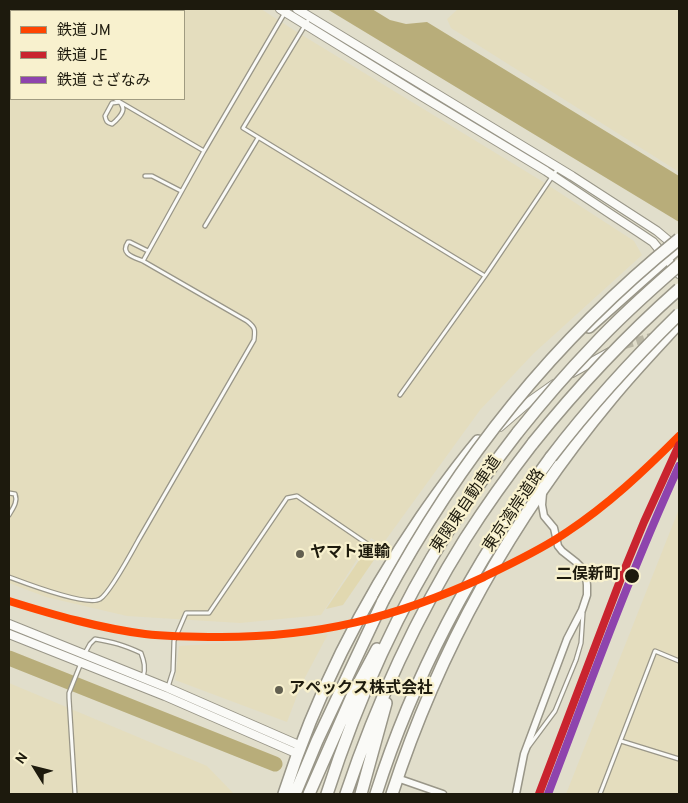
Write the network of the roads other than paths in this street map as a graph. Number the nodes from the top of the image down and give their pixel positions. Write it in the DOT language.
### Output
graph roads {
  1 [pos="297,9"];
  2 [pos="284,10"];
  3 [pos="310,17"];
  4 [pos="305,25"];
  5 [pos="117,100"];
  6 [pos="120,102"];
  7 [pos="258,138"];
  8 [pos="204,151"];
  9 [pos="559,168"];
  10 [pos="145,176"];
  11 [pos="553,176"];
  12 [pos="181,191"];
  13 [pos="205,226"];
  14 [pos="679,246"];
  15 [pos="148,251"];
  16 [pos="666,258"];
  17 [pos="143,261"];
  18 [pos="679,265"];
  19 [pos="679,274"];
  20 [pos="485,276"];
  21 [pos="679,289"];
  22 [pos="679,314"];
  23 [pos="679,323"];
  24 [pos="625,345"];
  25 [pos="400,395"];
  26 [pos="458,465"];
  27 [pos="544,487"];
  28 [pos="9,493"];
  29 [pos="11,509"];
  30 [pos="9,515"];
  31 [pos="392,561"];
  32 [pos="9,577"];
  33 [pos="582,610"];
  34 [pos="402,612"];
  35 [pos="9,624"];
  36 [pos="9,634"];
  37 [pos="85,654"];
  38 [pos="679,661"];
  39 [pos="81,662"];
  40 [pos="396,667"];
  41 [pos="143,678"];
  42 [pos="140,686"];
  43 [pos="167,692"];
  44 [pos="621,741"];
  45 [pos="300,750"];
  46 [pos="524,754"];
  47 [pos="679,759"];
  48 [pos="397,778"];
  49 [pos="75,794"];
  50 [pos="284,794"];
  51 [pos="295,794"];
  52 [pos="309,794"];
  53 [pos="327,794"];
  54 [pos="346,794"];
  55 [pos="361,794"];
  56 [pos="376,794"];
  57 [pos="392,794"];
  58 [pos="443,794"];
  59 [pos="516,794"];
  60 [pos="600,794"];
  1 -- 3 [label="street"];
  2 -- 4 [label="street"];
  2 -- 8 [label="lane"];
  3 -- 4 [label="lane"];
  3 -- 9 [label="street"];
  4 -- 7 [label="lane"];
  4 -- 11 [label="street"];
  5 -- 6 [label="lane"];
  6 -- 6 [label="lane"];
  6 -- 8 [label="lane"];
  7 -- 13 [label="lane"];
  7 -- 20 [label="lane"];
  8 -- 12 [label="lane"];
  9 -- 11 [label="lane"];
  9 -- 14 [label="street"];
  10 -- 12 [label="lane"];
  11 -- 16 [label="street"];
  11 -- 20 [label="lane"];
  12 -- 15 [label="lane"];
  14 -- 16 [label="highway"];
  14 -- 51 [label="highway, bridge"];
  15 -- 17 [label="lane"];
  15 -- 17 [label="lane"];
  16 -- 19 [label="street"];
  16 -- 26 [label="highway"];
  17 -- 32 [label="lane"];
  18 -- 34 [label="highway, 東関東自動車道, bridge"];
  20 -- 25 [label="lane"];
  21 -- 40 [label="highway, 東関東自動車道, bridge"];
  22 -- 56 [label="highway, 東京湾岸道路, bridge"];
  23 -- 27 [label="highway, 東京湾岸道路"];
  24 -- 26 [label="street"];
  26 -- 31 [label="highway"];
  27 -- 33 [label="street"];
  27 -- 48 [label="highway, 東京湾岸道路"];
  28 -- 29 [label="lane"];
  29 -- 30 [label="lane"];
  31 -- 43 [label="lane"];
  31 -- 45 [label="highway"];
  33 -- 46 [label="street"];
  33 -- 46 [label="lane"];
  34 -- 52 [label="highway"];
  34 -- 53 [label="highway, 東関東自動車道"];
  35 -- 37 [label="street"];
  36 -- 39 [label="street"];
  37 -- 39 [label="street"];
  37 -- 41 [label="street"];
  37 -- 41 [label="lane"];
  38 -- 44 [label="lane"];
  39 -- 42 [label="street"];
  39 -- 49 [label="lane"];
  40 -- 54 [label="highway, 東関東自動車道"];
  40 -- 55 [label="highway"];
  41 -- 42 [label="street"];
  41 -- 43 [label="street"];
  42 -- 43 [label="street"];
  43 -- 45 [label="street"];
  44 -- 47 [label="lane"];
  44 -- 60 [label="lane"];
  45 -- 50 [label="highway"];
  46 -- 59 [label="street"];
  48 -- 57 [label="highway, 東京湾岸道路"];
  48 -- 58 [label="street"];
}
